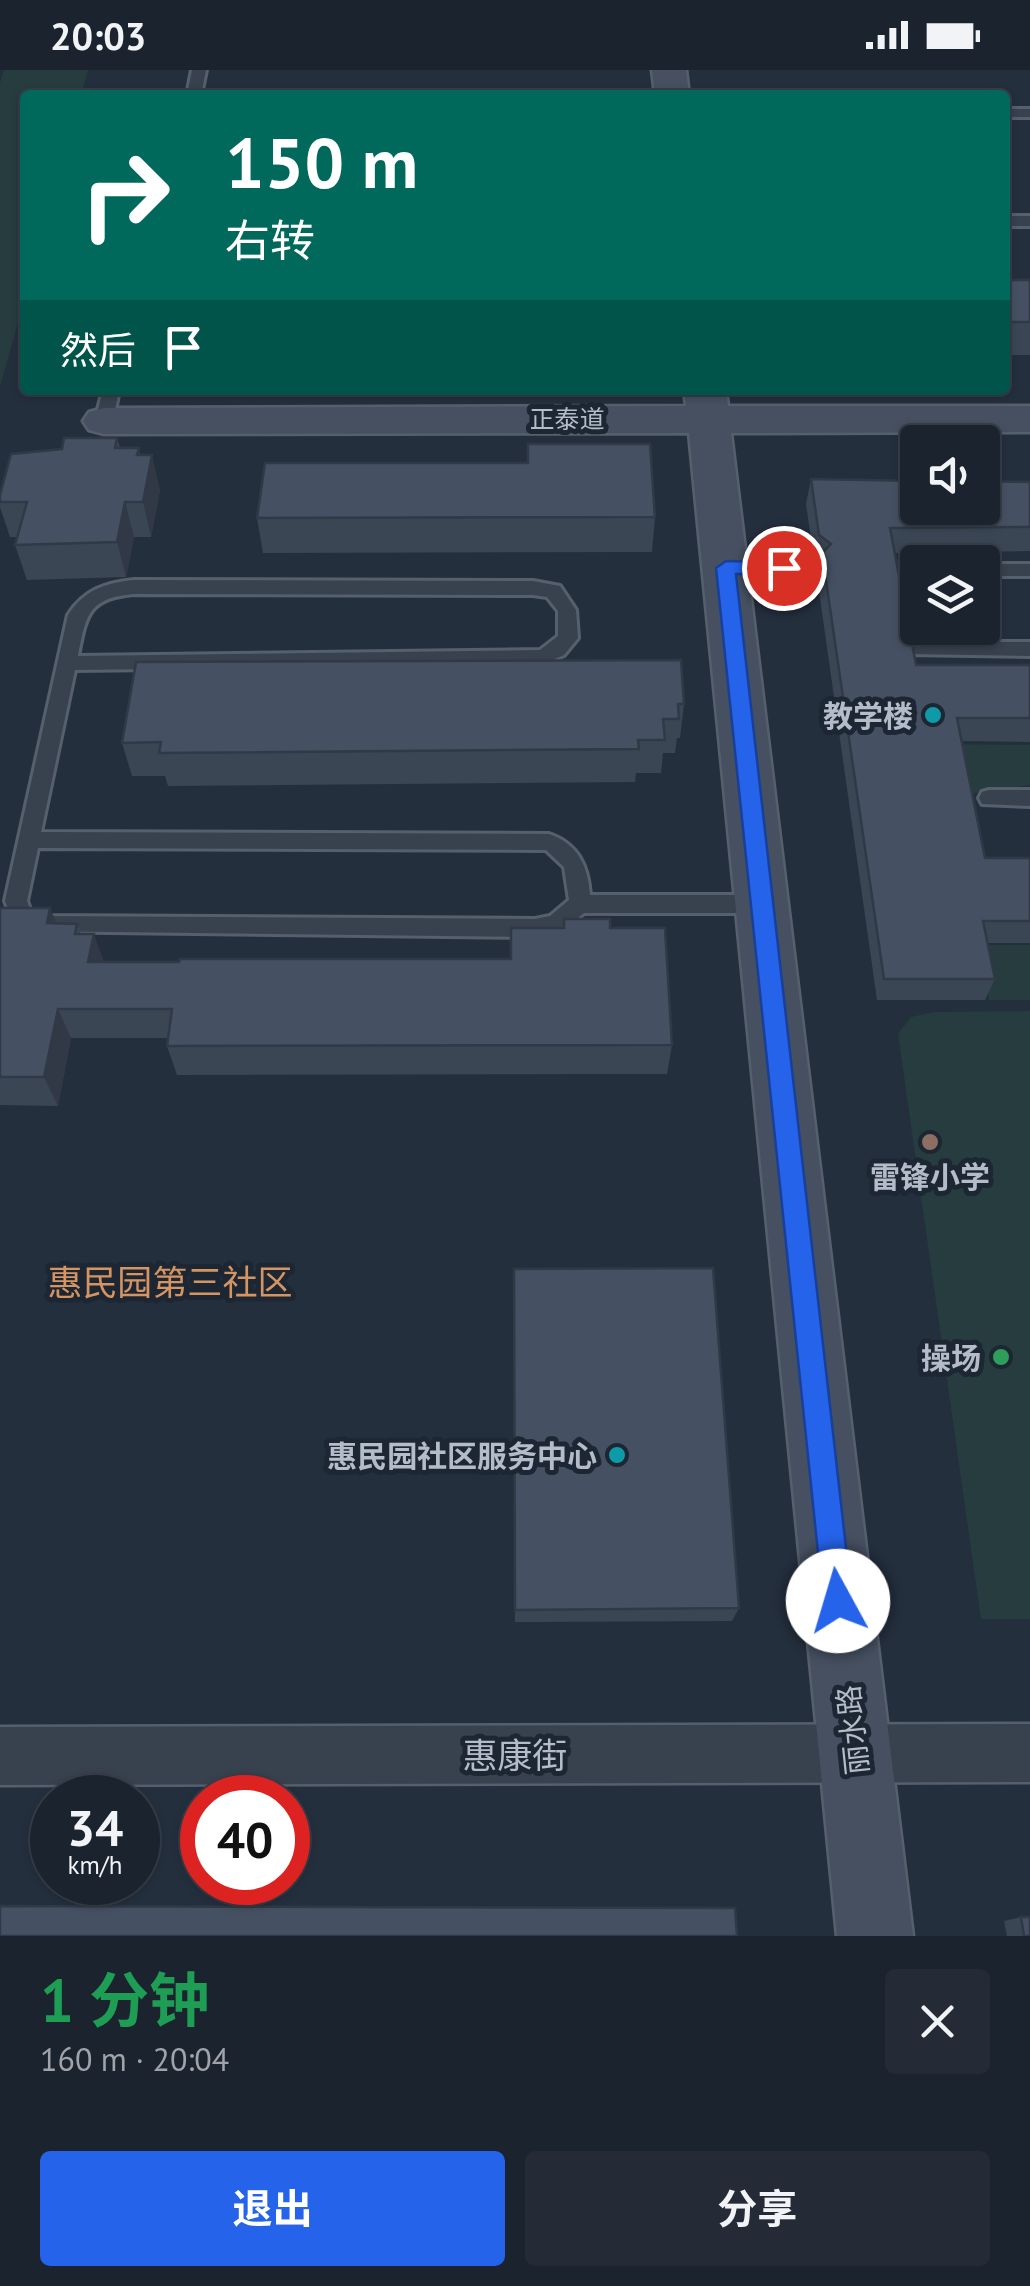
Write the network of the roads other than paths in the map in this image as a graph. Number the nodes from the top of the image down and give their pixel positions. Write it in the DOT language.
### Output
graph roads {
  1 [pos="706,404"];
  2 [pos="107,406"];
  3 [pos="1030,418"];
  4 [pos="726,568"];
  5 [pos="813,569"];
  6 [pos="1000,570"];
  7 [pos="1030,570"];
  8 [pos="913,645"];
  9 [pos="1030,649"];
  10 [pos="67,663"];
  11 [pos="988,798"];
  12 [pos="1030,798"];
  13 [pos="32,840"];
  14 [pos="580,904"];
  15 [pos="762,904"];
  16 [pos="1030,1753"];
  17 [pos="855,1754"];
  18 [pos="0,1756"];
  19 [pos="875,1936"];
  1 -- 2 [label="street, 正泰道"];
  1 -- 3 [label="street, 正泰道"];
  1 -- 4 [label="street, 丽水路"];
  4 -- 5 [label="lane"];
  4 -- 15 [label="street, 丽水路"];
  6 -- 7 [label="lane"];
  8 -- 9 [label="lane"];
  10 -- 10 [label="lane"];
  10 -- 13 [label="lane"];
  11 -- 12 [label="lane"];
  13 -- 14 [label="lane"];
  13 -- 14 [label="lane"];
  14 -- 15 [label="lane"];
  15 -- 17 [label="street, 丽水路"];
  16 -- 17 [label="street, 惠康街"];
  17 -- 18 [label="street, 惠康街"];
  17 -- 19 [label="street, 丽水路"];
}
